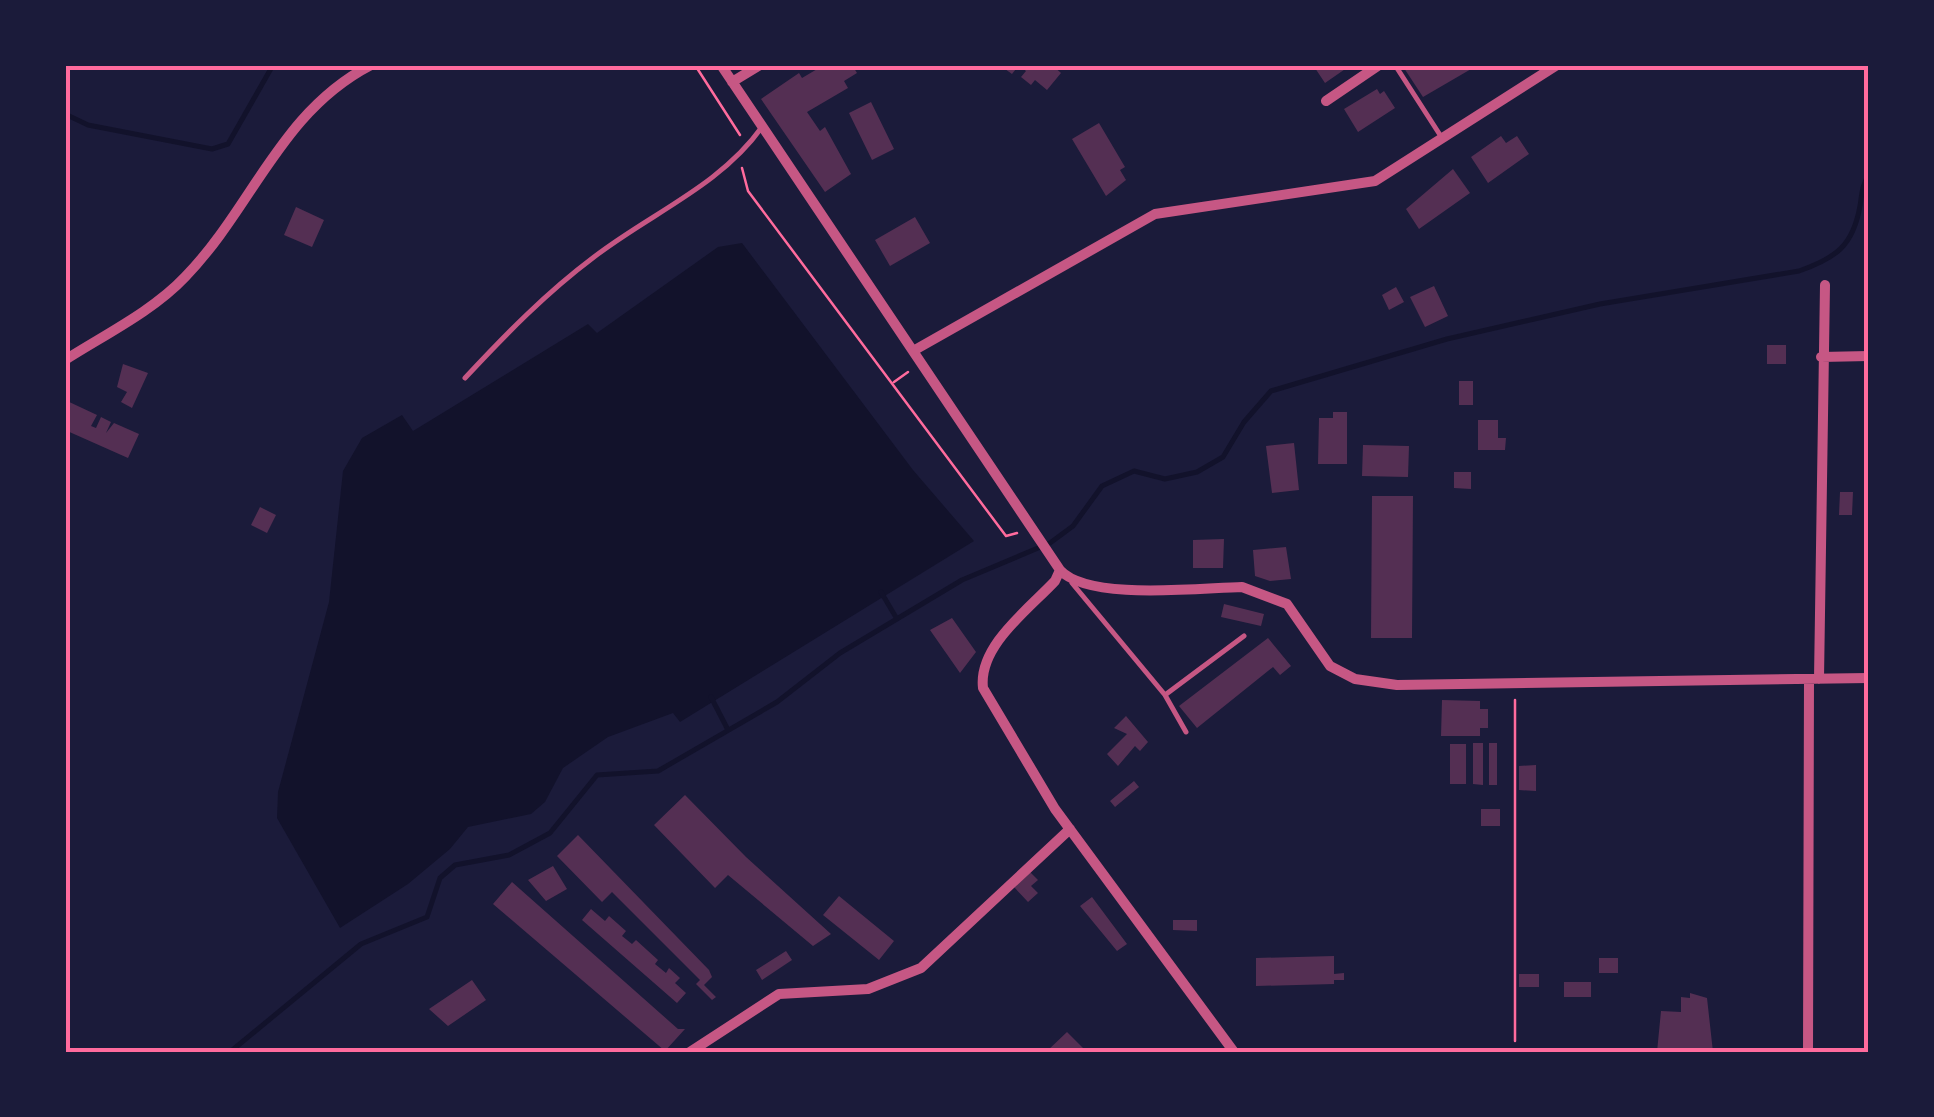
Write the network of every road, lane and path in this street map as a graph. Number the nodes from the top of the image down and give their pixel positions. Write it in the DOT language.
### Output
graph roads {
  1 [pos="370,65"];
  2 [pos="695,65"];
  3 [pos="721,65"];
  4 [pos="760,65"];
  5 [pos="1395,65"];
  6 [pos="1557,65"];
  7 [pos="1376,66"];
  8 [pos="732,82"];
  9 [pos="1326,100"];
  10 [pos="762,127"];
  11 [pos="1443,140"];
  12 [pos="742,154"];
  13 [pos="1825,285"];
  14 [pos="913,351"];
  15 [pos="1821,356"];
  16 [pos="1869,356"];
  17 [pos="65,360"];
  18 [pos="922,363"];
  19 [pos="466,378"];
  20 [pos="893,383"];
  21 [pos="1034,530"];
  22 [pos="1060,570"];
  23 [pos="1072,582"];
  24 [pos="1244,636"];
  25 [pos="1869,678"];
  26 [pos="1814,679"];
  27 [pos="1515,683"];
  28 [pos="1164,695"];
  29 [pos="1186,732"];
  30 [pos="1070,829"];
  31 [pos="1514,1041"];
  32 [pos="690,1052"];
  33 [pos="1234,1052"];
  34 [pos="1808,1052"];
  1 -- 17 [label="street"];
  2 -- 12 [label="path"];
  3 -- 8 [label="street"];
  4 -- 8 [label="street"];
  5 -- 11 [label="lane"];
  6 -- 11 [label="street"];
  7 -- 9 [label="street"];
  8 -- 10 [label="street"];
  10 -- 12 [label="lane"];
  10 -- 14 [label="street"];
  11 -- 14 [label="street"];
  12 -- 19 [label="lane"];
  12 -- 20 [label="path"];
  13 -- 15 [label="street"];
  14 -- 18 [label="street"];
  15 -- 16 [label="street"];
  15 -- 26 [label="street"];
  18 -- 20 [label="path"];
  18 -- 21 [label="street"];
  20 -- 21 [label="path"];
  21 -- 22 [label="street"];
  22 -- 23 [label="street"];
  22 -- 30 [label="street"];
  23 -- 27 [label="street"];
  23 -- 28 [label="lane"];
  24 -- 28 [label="lane"];
  25 -- 26 [label="street"];
  26 -- 27 [label="street"];
  26 -- 34 [label="street"];
  27 -- 31 [label="path"];
  28 -- 29 [label="lane"];
  30 -- 32 [label="street"];
  30 -- 33 [label="street"];
}
